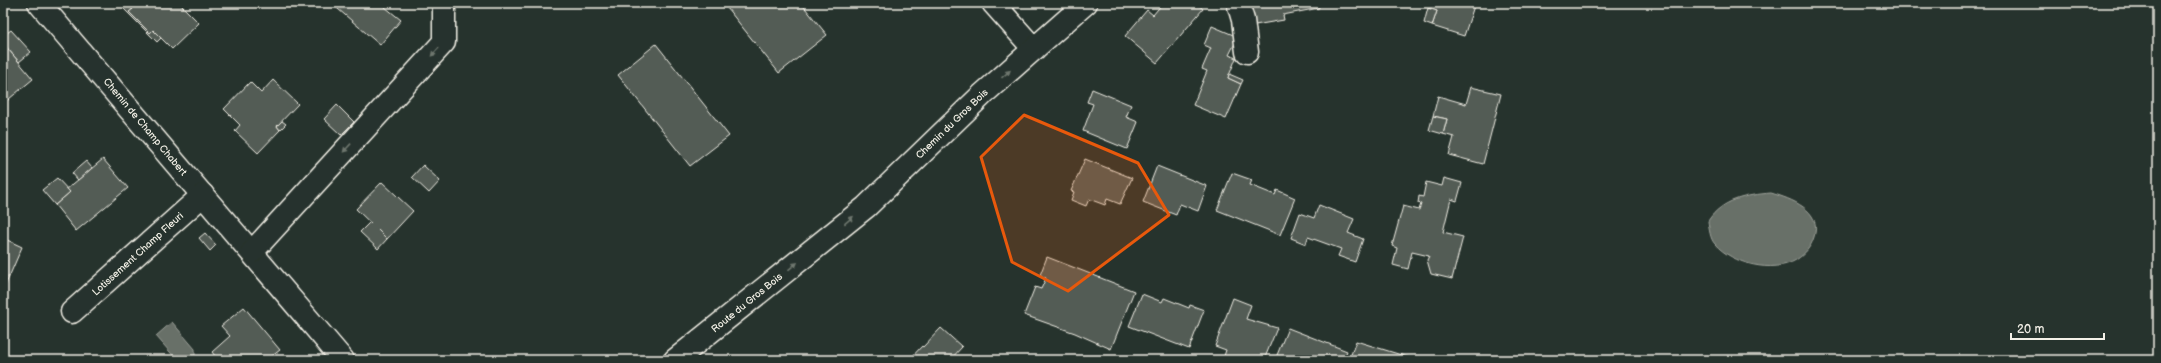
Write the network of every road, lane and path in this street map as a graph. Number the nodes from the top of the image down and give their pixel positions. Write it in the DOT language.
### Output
graph roads {
  1 [pos="39,3"];
  2 [pos="444,3"];
  3 [pos="993,3"];
  4 [pos="1086,3"];
  5 [pos="1238,3"];
  6 [pos="1034,49"];
  7 [pos="1247,52"];
  8 [pos="203,195"];
  9 [pos="820,245"];
  10 [pos="252,252"];
  11 [pos="72,312"];
  12 [pos="343,360"];
  13 [pos="675,360"];
  1 -- 8 [label="street, Chemin de Champ Chabert"];
  2 -- 10 [label="street, one-way"];
  3 -- 6 [label="street"];
  4 -- 6 [label="street, Chemin du Gros Bois"];
  5 -- 7 [label="street"];
  9 -- 6 [label="street, Chemin du Gros Bois, one-way"];
  8 -- 10 [label="street, Chemin de Champ Chabert"];
  8 -- 11 [label="street, Lotissement Champ Fleuri"];
  13 -- 9 [label="street, Route du Gros Bois, one-way"];
  10 -- 12 [label="street, Chemin de Champ Chabert"];
}
